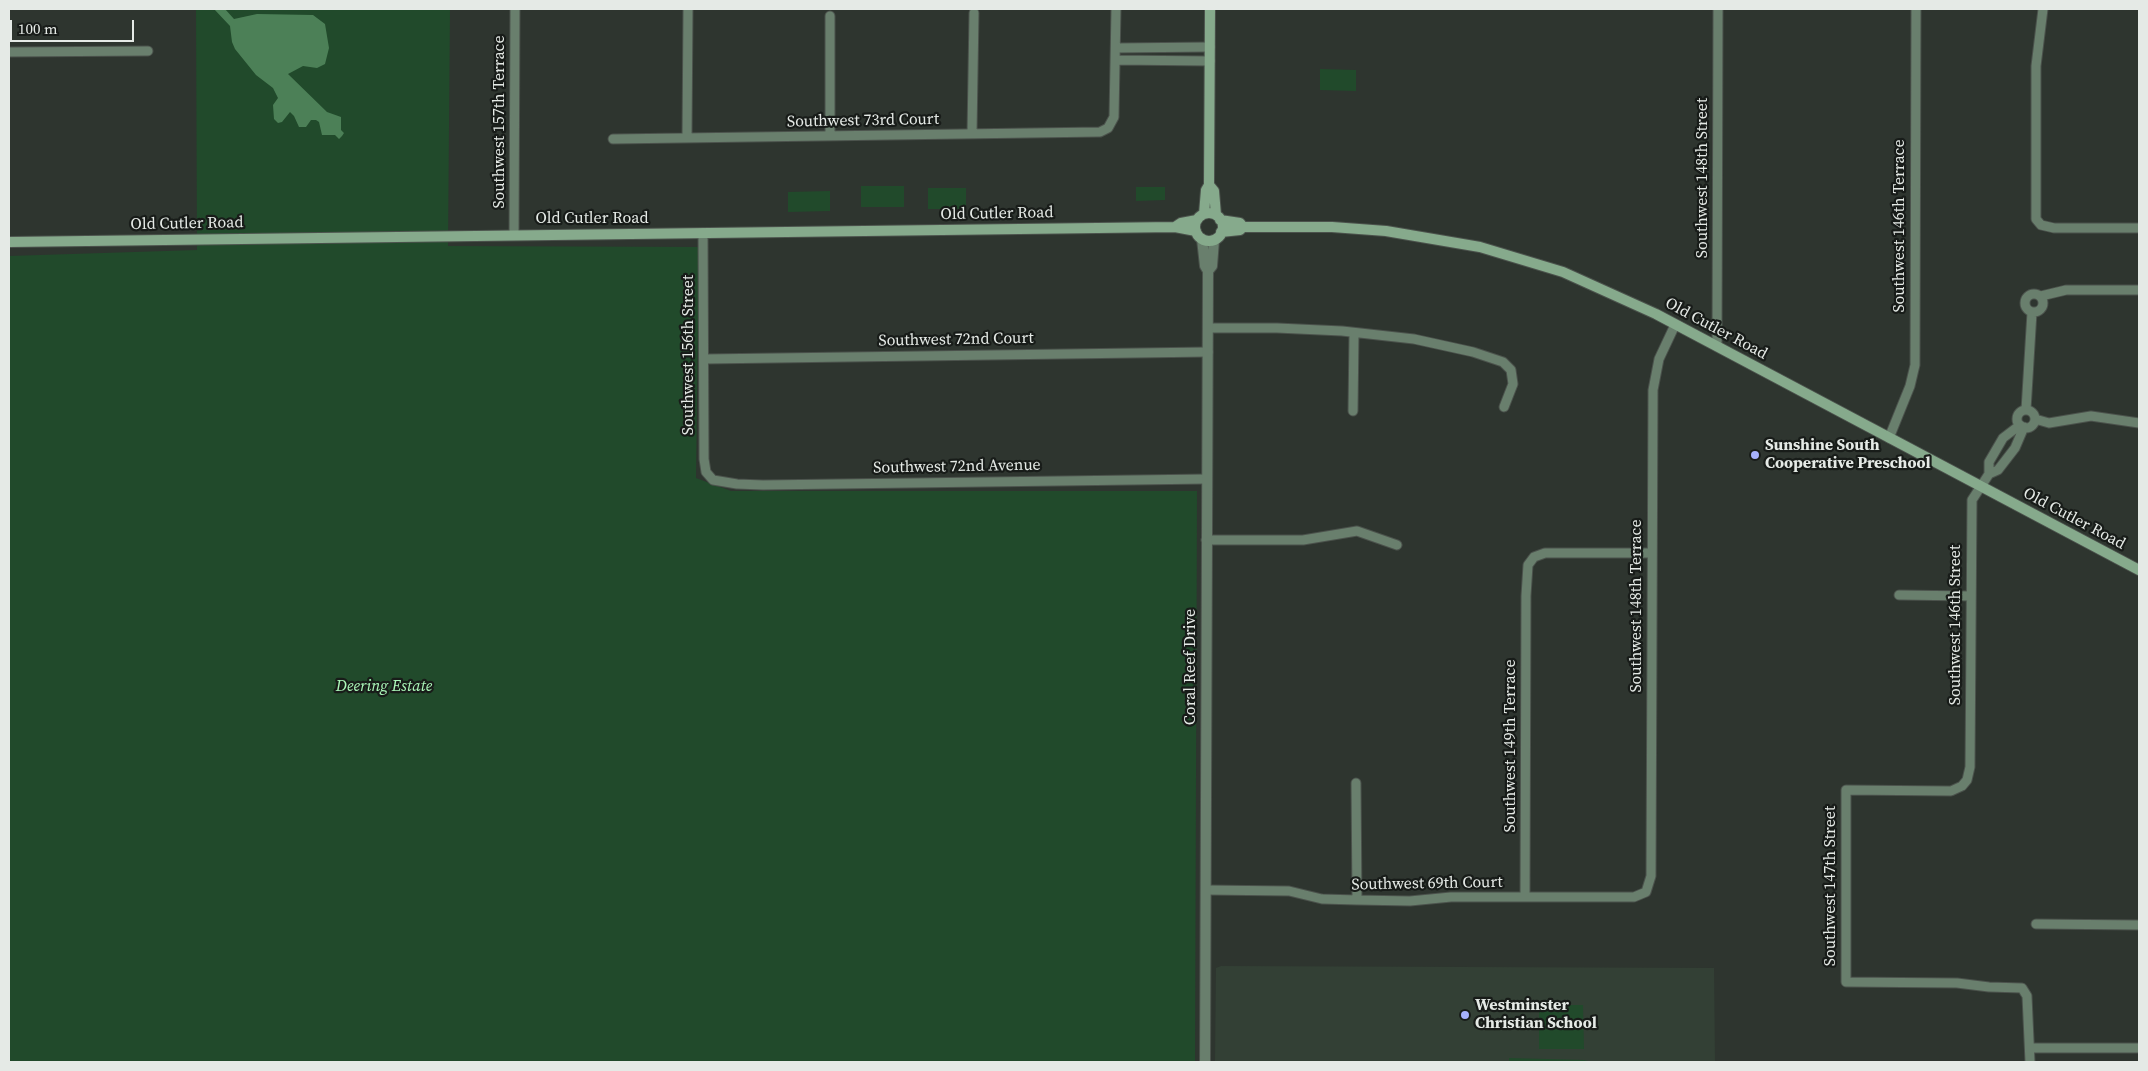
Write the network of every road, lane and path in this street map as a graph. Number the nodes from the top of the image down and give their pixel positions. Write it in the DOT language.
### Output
graph roads {
  1 [pos="515,9"];
  2 [pos="688,9"];
  3 [pos="1116,9"];
  4 [pos="1210,9"];
  5 [pos="1718,9"];
  6 [pos="1916,9"];
  7 [pos="2043,9"];
  8 [pos="974,13"];
  9 [pos="830,16"];
  10 [pos="1116,48"];
  11 [pos="1210,48"];
  12 [pos="148,51"];
  13 [pos="9,52"];
  14 [pos="1116,60"];
  15 [pos="1210,61"];
  16 [pos="972,133"];
  17 [pos="830,136"];
  18 [pos="687,138"];
  19 [pos="613,139"];
  20 [pos="1209,184"];
  21 [pos="1201,217"];
  22 [pos="1218,218"];
  23 [pos="1175,227"];
  24 [pos="1243,227"];
  25 [pos="2139,228"];
  26 [pos="703,233"];
  27 [pos="514,235"];
  28 [pos="1199,235"];
  29 [pos="1217,236"];
  30 [pos="9,242"];
  31 [pos="1208,271"];
  32 [pos="2139,290"];
  33 [pos="2041,296"];
  34 [pos="2032,312"];
  35 [pos="1675,325"];
  36 [pos="1208,328"];
  37 [pos="1354,333"];
  38 [pos="1717,346"];
  39 [pos="1208,352"];
  40 [pos="705,359"];
  41 [pos="1504,407"];
  42 [pos="2026,410"];
  43 [pos="1353,411"];
  44 [pos="2034,419"];
  45 [pos="2139,423"];
  46 [pos="2022,426"];
  47 [pos="1889,438"];
  48 [pos="1989,474"];
  49 [pos="708,476"];
  50 [pos="1207,479"];
  51 [pos="1981,486"];
  52 [pos="1206,540"];
  53 [pos="1397,545"];
  54 [pos="1652,554"];
  55 [pos="2139,570"];
  56 [pos="1899,595"];
  57 [pos="1971,596"];
  58 [pos="1356,783"];
  59 [pos="1846,790"];
  60 [pos="1206,890"];
  61 [pos="1647,890"];
  62 [pos="1525,897"];
  63 [pos="1357,900"];
  64 [pos="2036,924"];
  65 [pos="2139,925"];
  66 [pos="2030,1048"];
  67 [pos="2139,1048"];
  68 [pos="1205,1062"];
  69 [pos="2030,1062"];
  1 -- 27 [label="street, Southwest 157th Terrace"];
  2 -- 18 [label="street"];
  3 -- 10 [label="street"];
  4 -- 11 [label="main road"];
  5 -- 38 [label="street, Southwest 148th Street"];
  6 -- 47 [label="street, Southwest 146th Terrace"];
  7 -- 25 [label="street"];
  8 -- 16 [label="street"];
  9 -- 17 [label="street"];
  10 -- 11 [label="street"];
  10 -- 14 [label="street"];
  11 -- 15 [label="main road"];
  12 -- 13 [label="street"];
  14 -- 15 [label="street"];
  14 -- 16 [label="street, Southwest 73rd Court"];
  15 -- 20 [label="main road"];
  16 -- 17 [label="street, Southwest 73rd Court"];
  17 -- 18 [label="street, Southwest 73rd Court"];
  18 -- 19 [label="street, Southwest 73rd Court"];
  20 -- 21 [label="main road"];
  20 -- 22 [label="main road"];
  21 -- 22 [label="main road, Old Cutler Road"];
  21 -- 23 [label="main road, Old Cutler Road"];
  21 -- 28 [label="main road"];
  22 -- 24 [label="main road, Old Cutler Road"];
  22 -- 29 [label="main road"];
  23 -- 26 [label="main road, Old Cutler Road"];
  23 -- 28 [label="main road, Old Cutler Road"];
  24 -- 29 [label="main road, Old Cutler Road"];
  24 -- 35 [label="main road, Old Cutler Road"];
  26 -- 27 [label="main road, Old Cutler Road"];
  26 -- 40 [label="street, Southwest 156th Street"];
  27 -- 30 [label="main road, Old Cutler Road"];
  28 -- 29 [label="main road, Old Cutler Road"];
  28 -- 31 [label="street, Coral Reef Drive"];
  29 -- 31 [label="street, Coral Reef Drive"];
  31 -- 36 [label="street, Coral Reef Drive"];
  32 -- 33 [label="street"];
  33 -- 34 [label="street"];
  33 -- 34 [label="street"];
  34 -- 42 [label="street"];
  35 -- 38 [label="main road, Old Cutler Road"];
  35 -- 54 [label="street, Southwest 148th Terrace"];
  36 -- 37 [label="street"];
  36 -- 39 [label="street, Coral Reef Drive"];
  37 -- 41 [label="street"];
  37 -- 43 [label="street"];
  38 -- 47 [label="main road, Old Cutler Road"];
  39 -- 40 [label="street, Southwest 72nd Court"];
  39 -- 50 [label="street, Coral Reef Drive"];
  40 -- 49 [label="street, Southwest 156th Street"];
  42 -- 44 [label="street"];
  42 -- 46 [label="street"];
  44 -- 45 [label="street"];
  44 -- 46 [label="street"];
  46 -- 48 [label="street"];
  46 -- 48 [label="street"];
  47 -- 51 [label="main road, Old Cutler Road"];
  48 -- 51 [label="street, Southwest 146th Street"];
  49 -- 50 [label="street, Southwest 72nd Avenue"];
  50 -- 52 [label="street, Coral Reef Drive"];
  51 -- 55 [label="main road, Old Cutler Road"];
  51 -- 57 [label="street, Southwest 146th Street"];
  52 -- 53 [label="street"];
  52 -- 60 [label="street, Coral Reef Drive"];
  54 -- 61 [label="street, Southwest 148th Terrace"];
  54 -- 62 [label="street, Southwest 149th Terrace"];
  56 -- 57 [label="street"];
  57 -- 59 [label="street, Southwest 146th Street"];
  58 -- 63 [label="street"];
  59 -- 66 [label="street, Southwest 147th Street"];
  60 -- 63 [label="street, Southwest 69th Court"];
  60 -- 68 [label="street, Coral Reef Drive"];
  61 -- 62 [label="street, Southwest 69th Court"];
  62 -- 63 [label="street, Southwest 69th Court"];
  64 -- 65 [label="street"];
  66 -- 67 [label="street"];
  66 -- 69 [label="street"];
}
